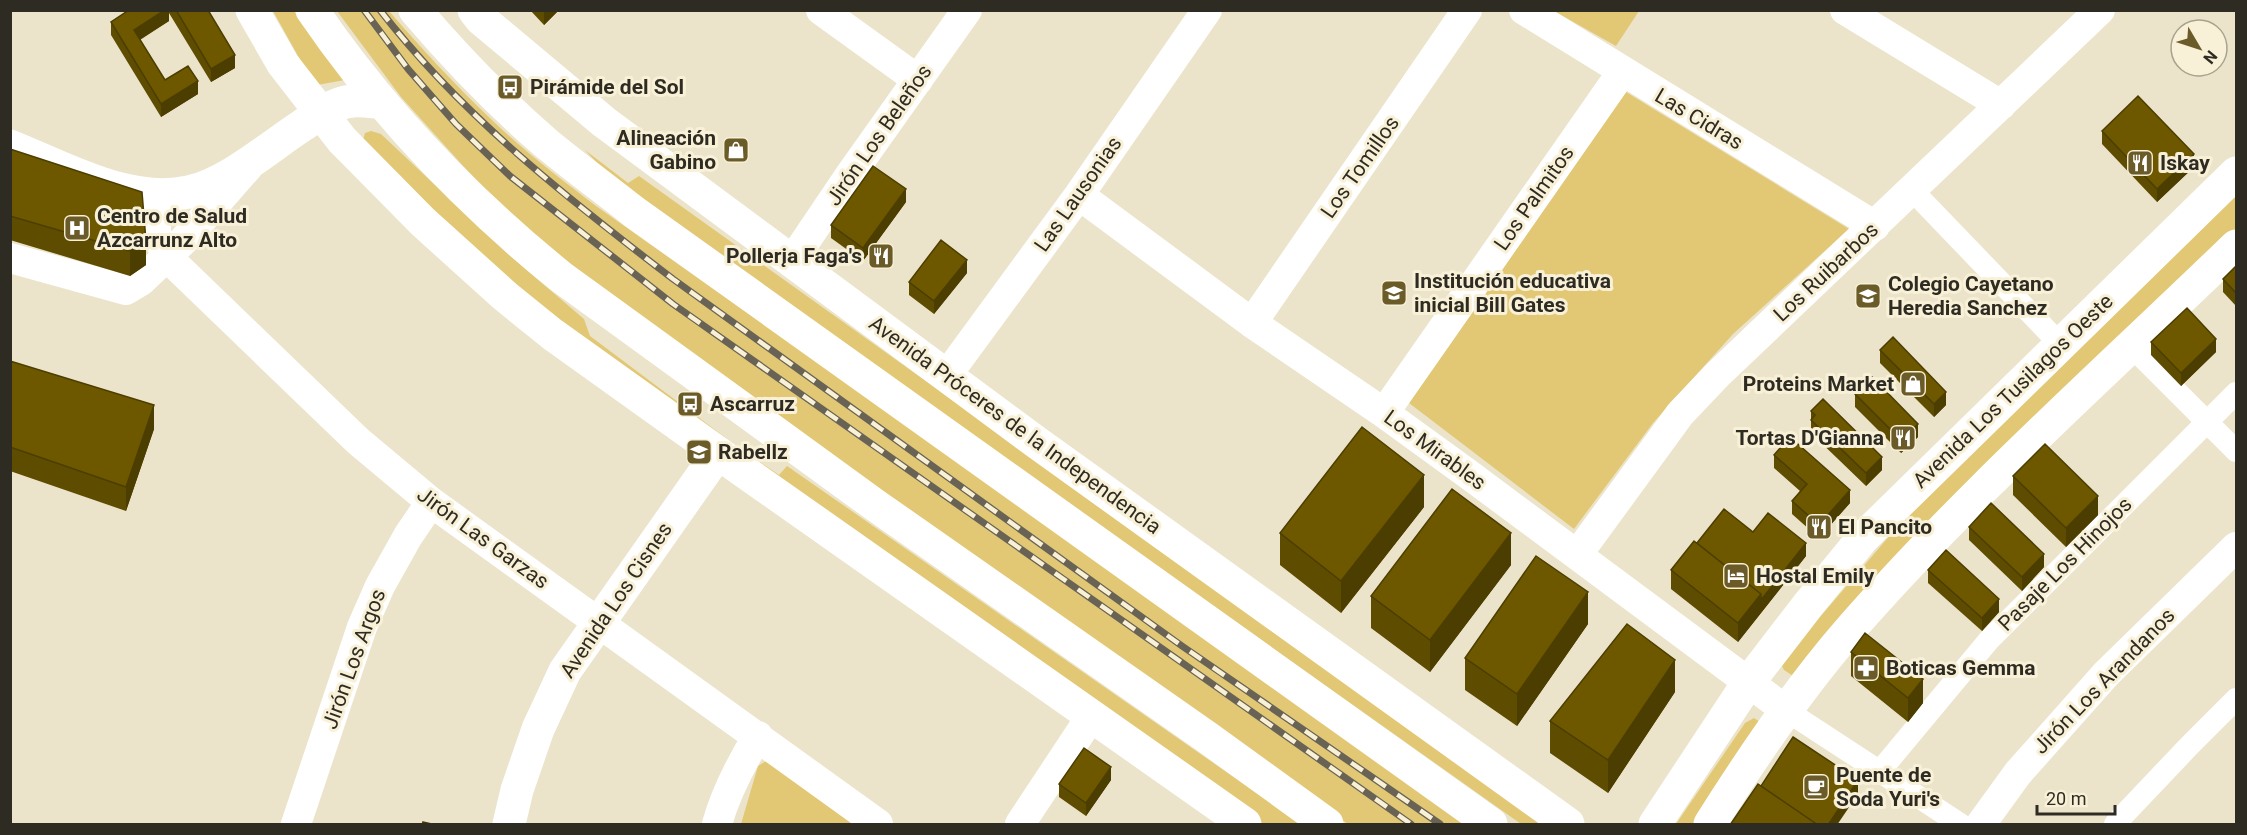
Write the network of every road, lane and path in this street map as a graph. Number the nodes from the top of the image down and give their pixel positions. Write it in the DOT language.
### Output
graph roads {
  1 [pos="252,10"];
  2 [pos="312,10"];
  3 [pos="415,10"];
  4 [pos="967,10"];
  5 [pos="1207,10"];
  6 [pos="1467,10"];
  7 [pos="1524,10"];
  8 [pos="1845,10"];
  9 [pos="2100,10"];
  10 [pos="476,13"];
  11 [pos="834,14"];
  12 [pos="1622,72"];
  13 [pos="918,80"];
  14 [pos="384,103"];
  15 [pos="2001,105"];
  16 [pos="321,112"];
  17 [pos="10,146"];
  18 [pos="258,155"];
  19 [pos="2236,173"];
  20 [pos="1912,190"];
  21 [pos="155,194"];
  22 [pos="1078,195"];
  23 [pos="1875,226"];
  24 [pos="2236,246"];
  25 [pos="166,257"];
  26 [pos="10,258"];
  27 [pos="792,261"];
  28 [pos="1252,322"];
  29 [pos="2060,344"];
  30 [pos="2132,347"];
  31 [pos="947,375"];
  32 [pos="2236,393"];
  33 [pos="1384,413"];
  34 [pos="2207,421"];
  35 [pos="2236,452"];
  36 [pos="718,453"];
  37 [pos="431,502"];
  38 [pos="2236,547"];
  39 [pos="1577,555"];
  40 [pos="598,622"];
  41 [pos="1748,683"];
  42 [pos="2236,699"];
  43 [pos="1787,711"];
  44 [pos="1092,715"];
  45 [pos="758,736"];
  46 [pos="1880,771"];
  47 [pos="296,825"];
  48 [pos="509,825"];
  49 [pos="717,825"];
  50 [pos="878,825"];
  51 [pos="1020,825"];
  52 [pos="1245,825"];
  53 [pos="1327,825"];
  54 [pos="1491,825"];
  55 [pos="1568,825"];
  56 [pos="1655,825"];
  57 [pos="1710,825"];
  58 [pos="1960,825"];
  59 [pos="1981,825"];
  60 [pos="2115,825"];
  1 -- 16 [label="main road"];
  2 -- 14 [label="main road"];
  3 -- 54 [label="main road"];
  4 -- 13 [label="street, Jirón Los Beleños"];
  5 -- 22 [label="street, Las Lausonias"];
  6 -- 28 [label="street, Los Tomillos"];
  7 -- 12 [label="street, Las Cidras"];
  8 -- 15 [label="street"];
  9 -- 15 [label="street, Los Ruibarbos"];
  10 -- 27 [label="main road, Avenida Próceres de la Independencia"];
  11 -- 13 [label="street"];
  12 -- 23 [label="street, Las Cidras"];
  12 -- 33 [label="street, Los Palmitos"];
  13 -- 27 [label="street, Jirón Los Beleños"];
  14 -- 16 [label="main road"];
  14 -- 53 [label="main road"];
  15 -- 20 [label="street, Los Ruibarbos"];
  16 -- 18 [label="main road"];
  16 -- 36 [label="main road"];
  17 -- 21 [label="main road"];
  18 -- 21 [label="main road"];
  18 -- 25 [label="street"];
  19 -- 29 [label="main road, Avenida Los Tusilagos Oeste"];
  20 -- 23 [label="street, Los Ruibarbos"];
  20 -- 29 [label="street"];
  21 -- 25 [label="street, Jirón Las Garzas"];
  22 -- 28 [label="street, Los Mirables"];
  22 -- 31 [label="street, Las Lausonias"];
  23 -- 39 [label="street, Los Ruibarbos"];
  24 -- 30 [label="main road"];
  25 -- 26 [label="street"];
  25 -- 37 [label="street, Jirón Las Garzas"];
  27 -- 31 [label="main road, Avenida Próceres de la Independencia"];
  28 -- 33 [label="street, Los Mirables"];
  29 -- 41 [label="main road, Avenida Los Tusilagos Oeste"];
  30 -- 34 [label="street"];
  30 -- 43 [label="main road"];
  31 -- 55 [label="main road, Avenida Próceres de la Independencia"];
  32 -- 34 [label="street, Pasaje Los Hinojos"];
  33 -- 39 [label="street, Los Mirables"];
  34 -- 35 [label="street"];
  34 -- 46 [label="street, Pasaje Los Hinojos"];
  36 -- 40 [label="main road, Avenida Los Cisnes"];
  36 -- 44 [label="main road"];
  37 -- 40 [label="street, Jirón Las Garzas"];
  37 -- 47 [label="street, Jirón Los Argos"];
  38 -- 59 [label="street, Jirón Los Arandanos"];
  39 -- 41 [label="street, Los Mirables"];
  40 -- 45 [label="street, Jirón Las Garzas"];
  40 -- 48 [label="main road, Avenida Los Cisnes"];
  41 -- 43 [label="street, Los Mirables"];
  41 -- 56 [label="main road, Avenida Los Tusilagos Oeste"];
  42 -- 60 [label="street"];
  43 -- 46 [label="street"];
  43 -- 57 [label="main road"];
  44 -- 51 [label="street"];
  44 -- 52 [label="main road"];
  45 -- 49 [label="street"];
  45 -- 50 [label="street, Jirón Las Garzas"];
  46 -- 58 [label="street"];
}
